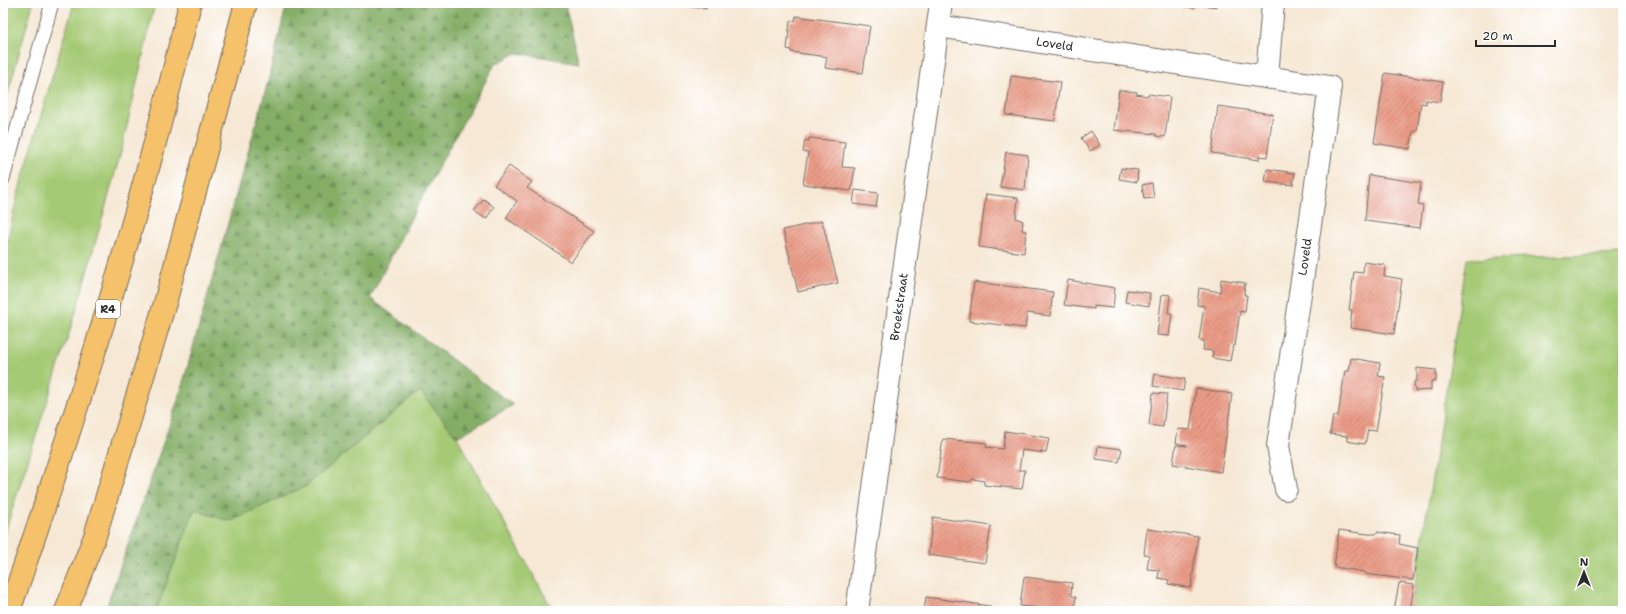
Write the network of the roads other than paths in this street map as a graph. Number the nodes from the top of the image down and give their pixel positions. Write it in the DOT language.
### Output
graph roads {
  1 [pos="52,3"];
  2 [pos="190,3"];
  3 [pos="246,3"];
  4 [pos="941,3"];
  5 [pos="1273,3"];
  6 [pos="938,26"];
  7 [pos="1267,77"];
  8 [pos="3,179"];
  9 [pos="1286,489"];
  10 [pos="9,611"];
  11 [pos="66,611"];
  12 [pos="857,611"];
  1 -- 8 [label="lane"];
  2 -- 10 [label="highway, R4"];
  3 -- 11 [label="highway"];
  4 -- 6 [label="street, Broekstraat"];
  5 -- 7 [label="street"];
  6 -- 7 [label="street, Loveld"];
  6 -- 12 [label="street, Broekstraat"];
  7 -- 9 [label="street, Loveld"];
}
